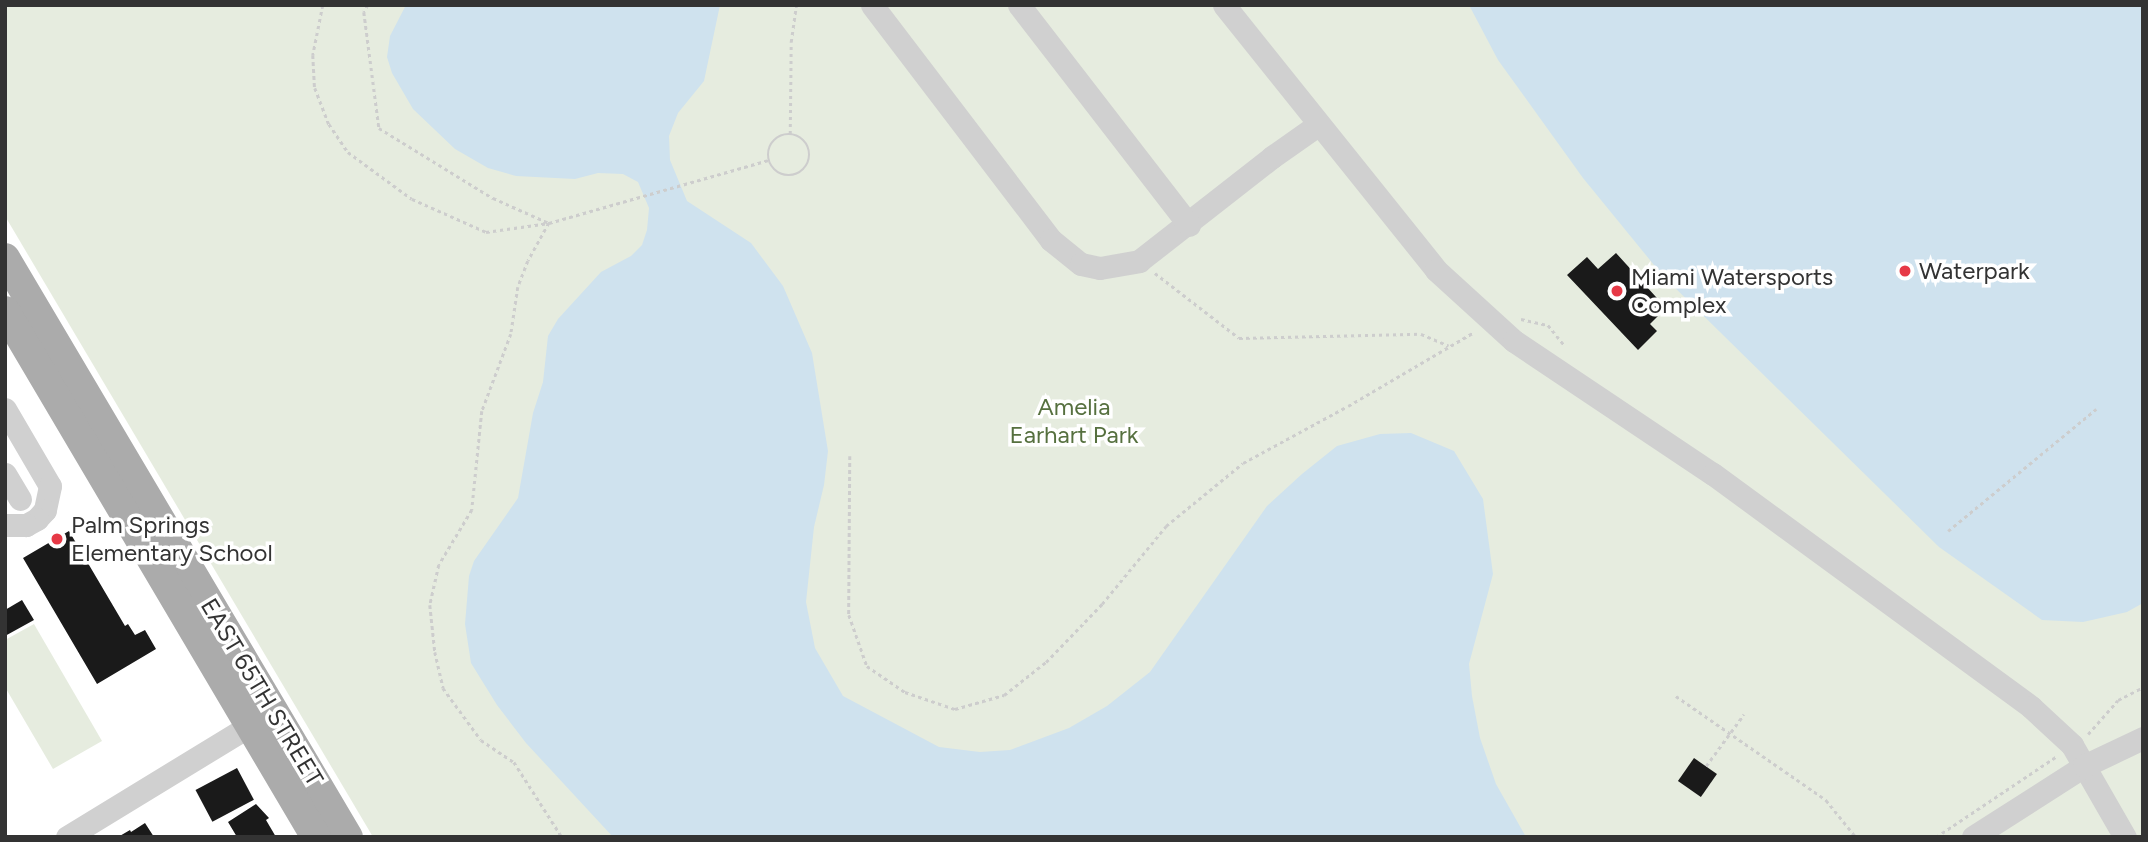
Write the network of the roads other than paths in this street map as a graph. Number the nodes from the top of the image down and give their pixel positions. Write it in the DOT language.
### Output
graph roads {
  1 [pos="872,5"];
  2 [pos="1019,5"];
  3 [pos="1224,5"];
  4 [pos="1319,124"];
  5 [pos="1189,225"];
  6 [pos="6,263"];
  7 [pos="5,311"];
  8 [pos="5,409"];
  9 [pos="5,474"];
  10 [pos="20,499"];
  11 [pos="5,525"];
  12 [pos="262,718"];
  13 [pos="2143,738"];
  14 [pos="2084,766"];
  15 [pos="67,837"];
  16 [pos="316,837"];
  17 [pos="348,837"];
  18 [pos="1973,837"];
  19 [pos="2125,837"];
  1 -- 5 [label="street"];
  2 -- 5 [label="street"];
  3 -- 4 [label="street"];
  4 -- 5 [label="street"];
  4 -- 14 [label="street"];
  6 -- 12 [label="main road, EAST 65TH STREET"];
  7 -- 12 [label="main road, EAST 65TH STREET"];
  8 -- 11 [label="street"];
  9 -- 10 [label="street"];
  12 -- 15 [label="street"];
  12 -- 16 [label="main road, EAST 65TH STREET"];
  12 -- 17 [label="main road, EAST 65TH STREET"];
  13 -- 14 [label="street"];
  14 -- 18 [label="street"];
  14 -- 19 [label="street"];
}
